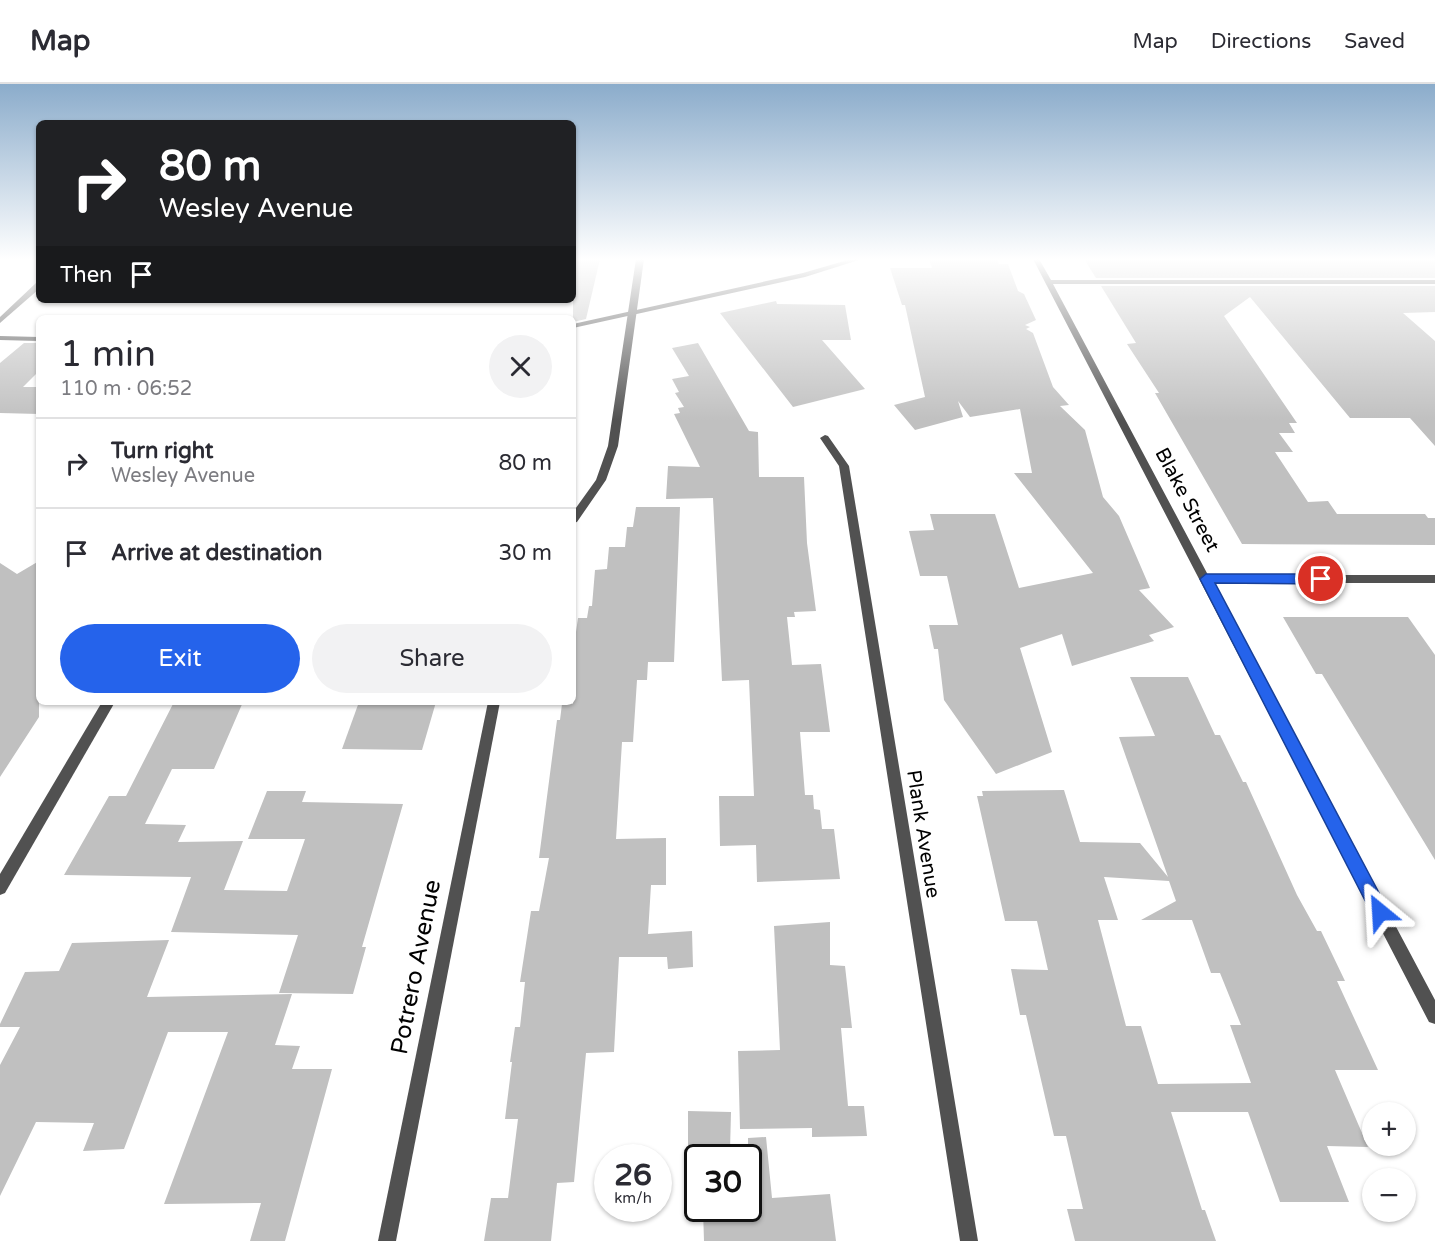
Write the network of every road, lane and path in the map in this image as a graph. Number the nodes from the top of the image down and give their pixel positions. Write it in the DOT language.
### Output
graph roads {
  1 [pos="634,313"];
  2 [pos="1064,313"];
  3 [pos="576,325"];
  4 [pos="0,338"];
  5 [pos="36,339"];
  6 [pos="825,438"];
  7 [pos="576,516"];
  8 [pos="1206,579"];
  9 [pos="1435,579"];
  10 [pos="108,705"];
  11 [pos="493,705"];
  12 [pos="0,888"];
  13 [pos="1435,1016"];
  14 [pos="387,1241"];
  15 [pos="969,1241"];
  1 -- 3 [label="street"];
  1 -- 7 [label="street"];
  2 -- 8 [label="street, Blake Street"];
  4 -- 5 [label="street"];
  6 -- 15 [label="street, Plank Avenue"];
  8 -- 9 [label="street"];
  8 -- 13 [label="street, Blake Street"];
  10 -- 12 [label="street"];
  11 -- 14 [label="street, Potrero Avenue"];
}
